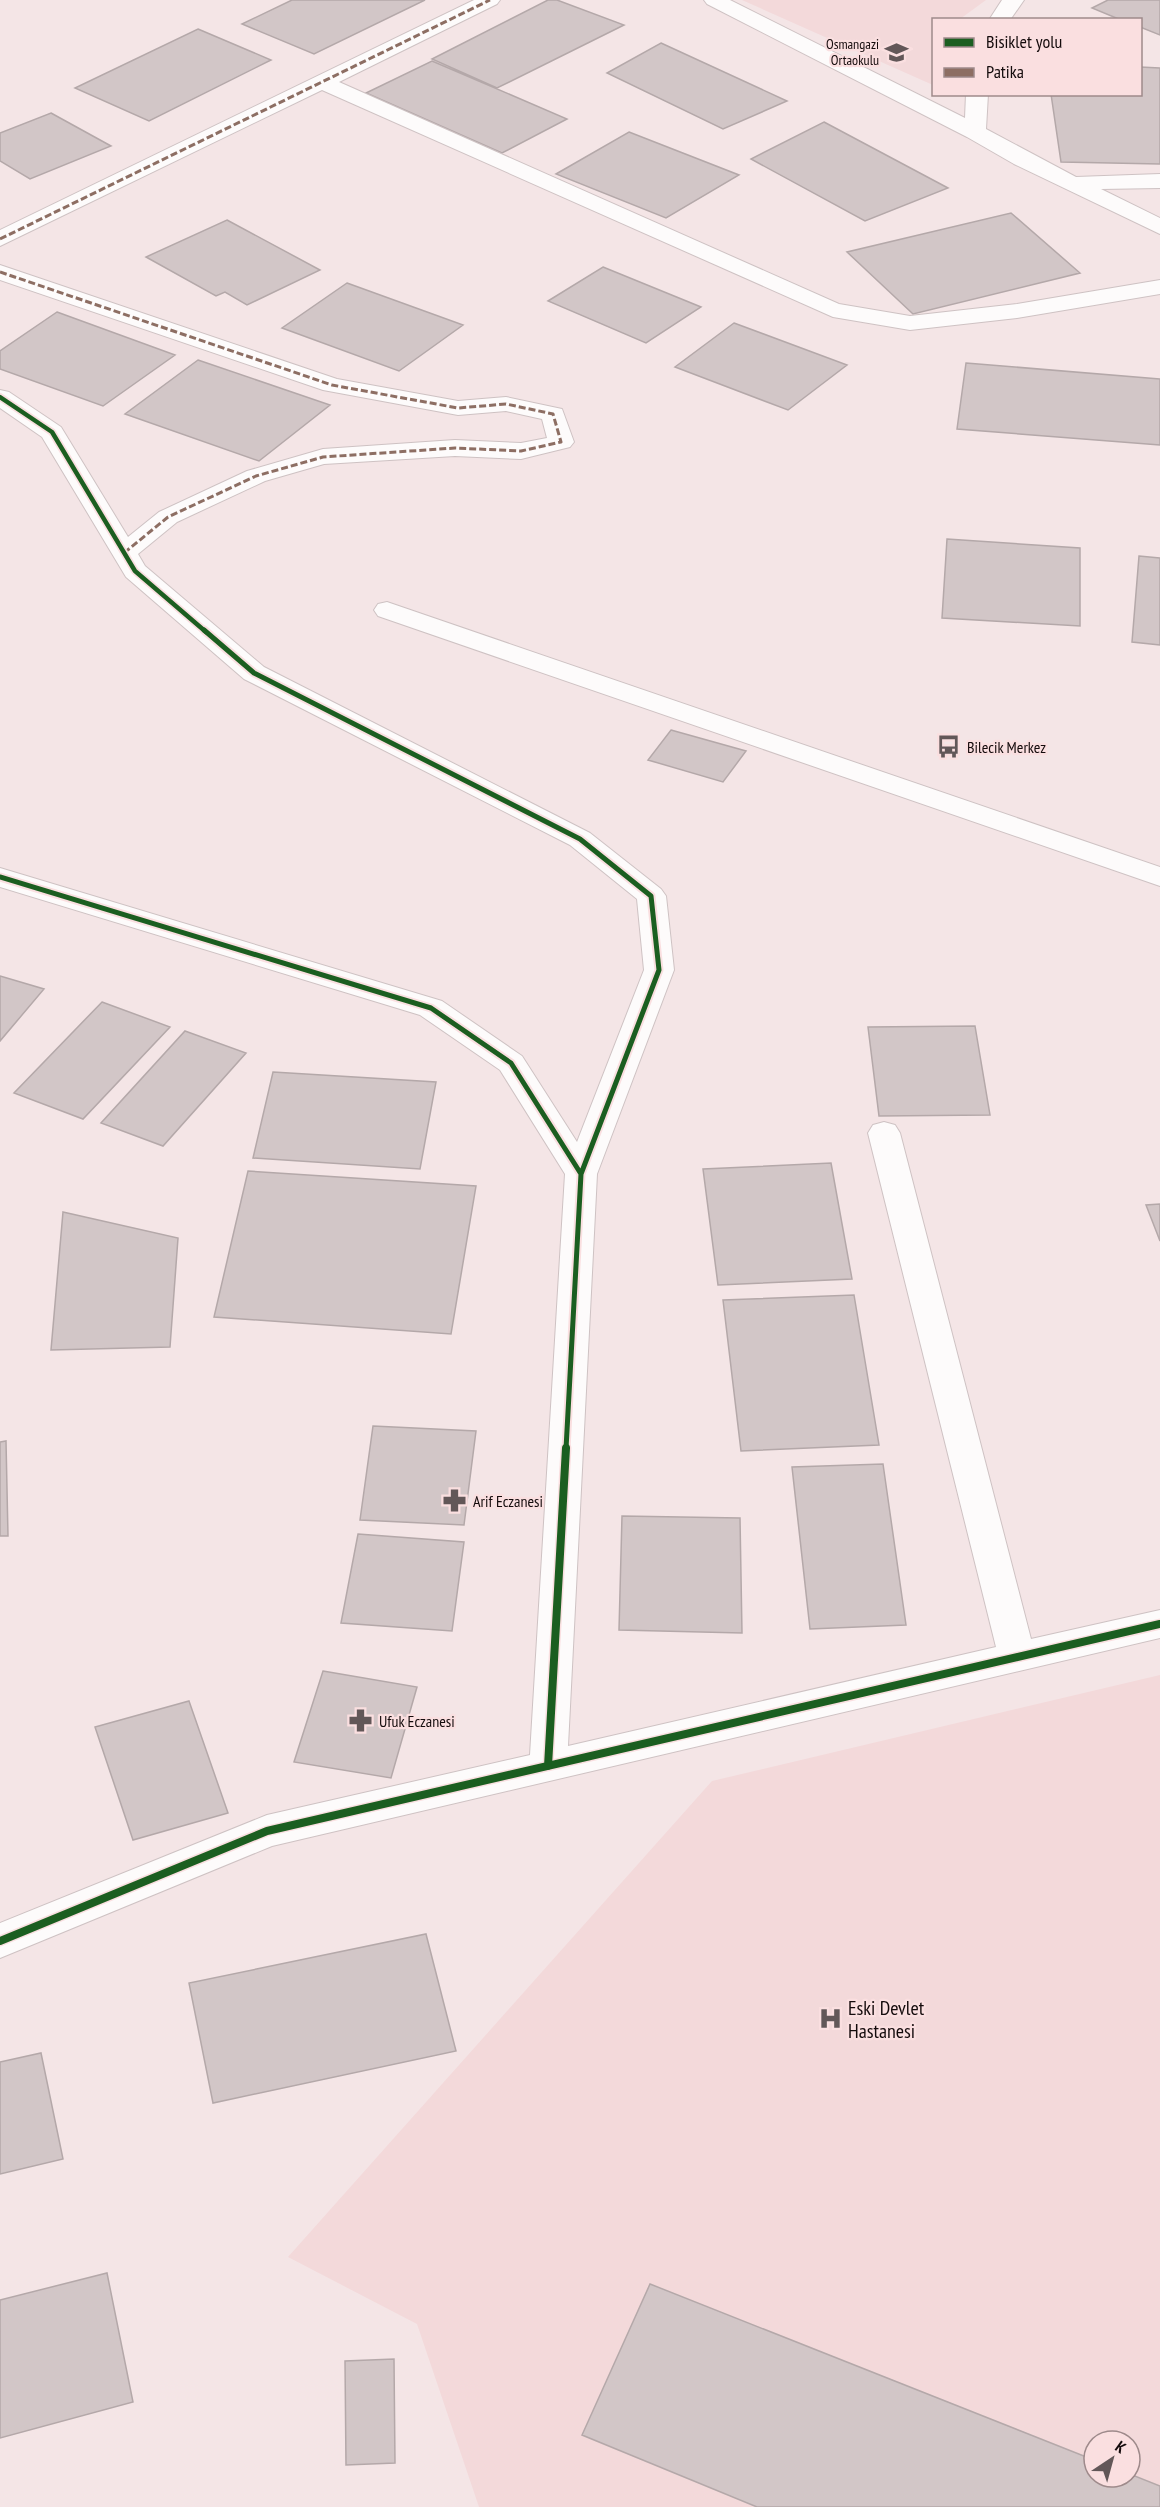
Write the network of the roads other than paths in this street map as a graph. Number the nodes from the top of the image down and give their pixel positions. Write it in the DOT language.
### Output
graph roads {
  1 [pos="490,0"];
  2 [pos="714,0"];
  3 [pos="1014,0"];
  4 [pos="1000,18"];
  5 [pos="321,82"];
  6 [pos="977,96"];
  7 [pos="975,132"];
  8 [pos="1160,180"];
  9 [pos="1073,183"];
  10 [pos="1160,227"];
  11 [pos="0,239"];
  12 [pos="0,272"];
  13 [pos="1160,287"];
  14 [pos="0,397"];
  15 [pos="124,553"];
  16 [pos="387,610"];
  17 [pos="0,877"];
  18 [pos="1160,877"];
  19 [pos="884,1133"];
  20 [pos="581,1174"];
  21 [pos="1160,1624"];
  22 [pos="1017,1657"];
  23 [pos="548,1766"];
  24 [pos="0,1941"];
  1 -- 5 [label="street"];
  2 -- 7 [label="street"];
  3 -- 4 [label="street"];
  5 -- 11 [label="street"];
  5 -- 13 [label="street"];
  6 -- 7 [label="street"];
  7 -- 9 [label="street"];
  8 -- 9 [label="street"];
  9 -- 10 [label="street"];
  12 -- 15 [label="street"];
  14 -- 15 [label="street"];
  15 -- 20 [label="street"];
  16 -- 18 [label="street"];
  17 -- 20 [label="street"];
  19 -- 22 [label="street"];
  20 -- 23 [label="street"];
  21 -- 22 [label="street"];
  22 -- 23 [label="street"];
  23 -- 24 [label="street"];
}
